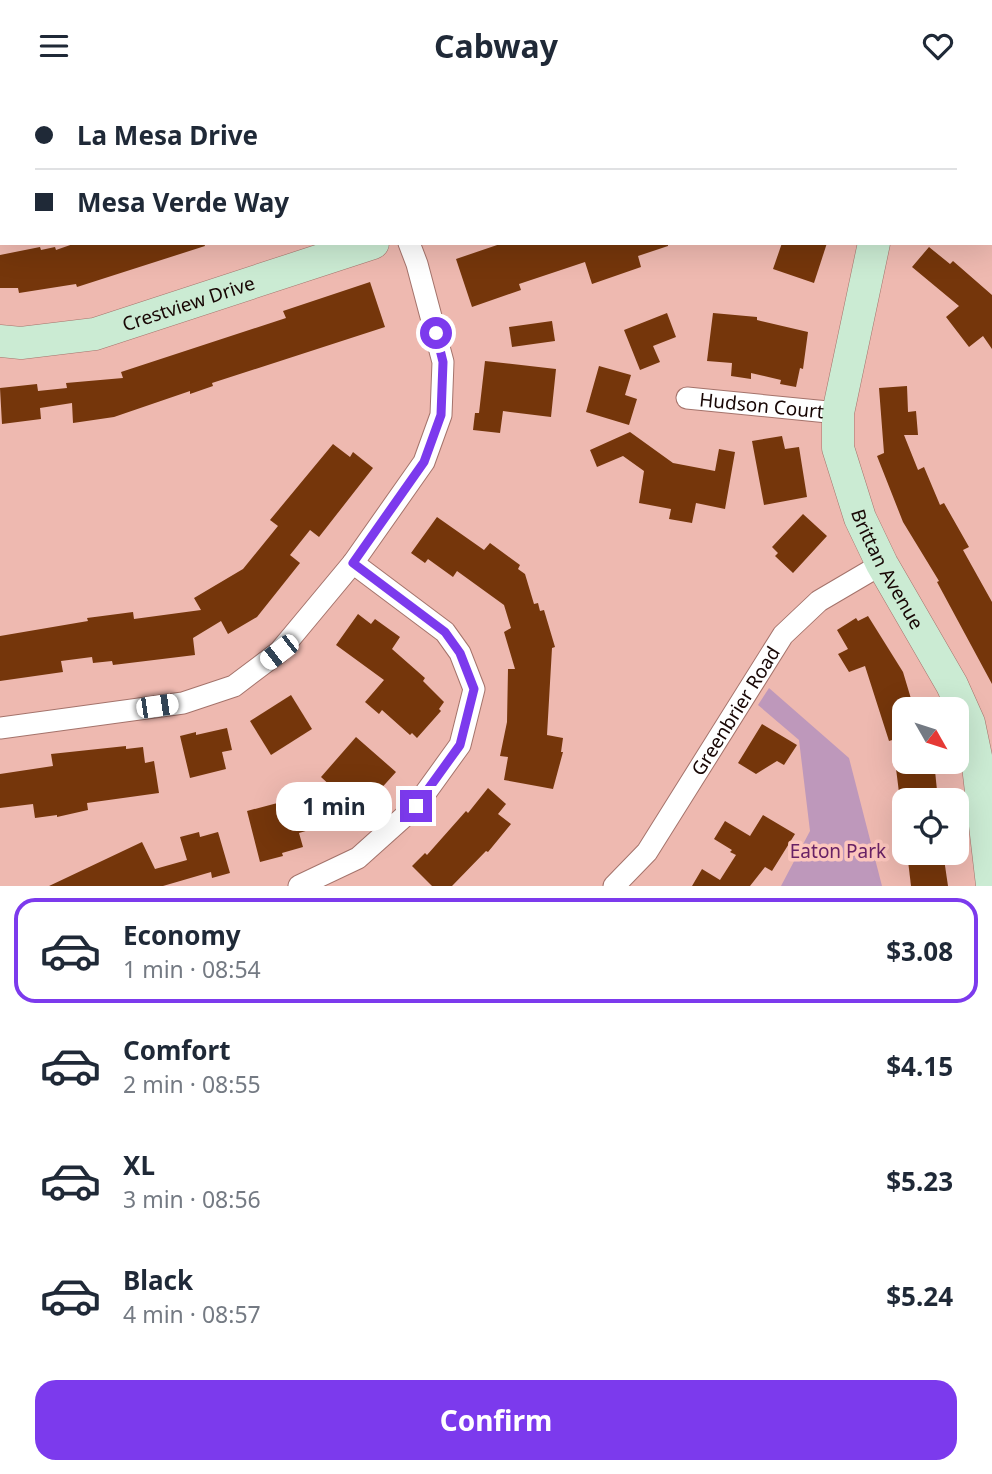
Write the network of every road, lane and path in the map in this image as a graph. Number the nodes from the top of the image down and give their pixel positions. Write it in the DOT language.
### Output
graph roads {
  1 [pos="367,245"];
  2 [pos="410,245"];
  3 [pos="874,245"];
  4 [pos="0,341"];
  5 [pos="687,398"];
  6 [pos="838,413"];
  7 [pos="353,563"];
  8 [pos="882,564"];
  9 [pos="0,728"];
  10 [pos="992,885"];
  11 [pos="299,886"];
  12 [pos="614,886"];
  1 -- 4 [label="main road, Crestview Drive"];
  2 -- 7 [label="street"];
  3 -- 6 [label="main road, Brittan Avenue"];
  5 -- 6 [label="street, Hudson Court"];
  6 -- 8 [label="main road, Brittan Avenue"];
  7 -- 9 [label="street"];
  7 -- 11 [label="street"];
  8 -- 10 [label="main road, Brittan Avenue"];
  8 -- 12 [label="street, Greenbrier Road"];
}
